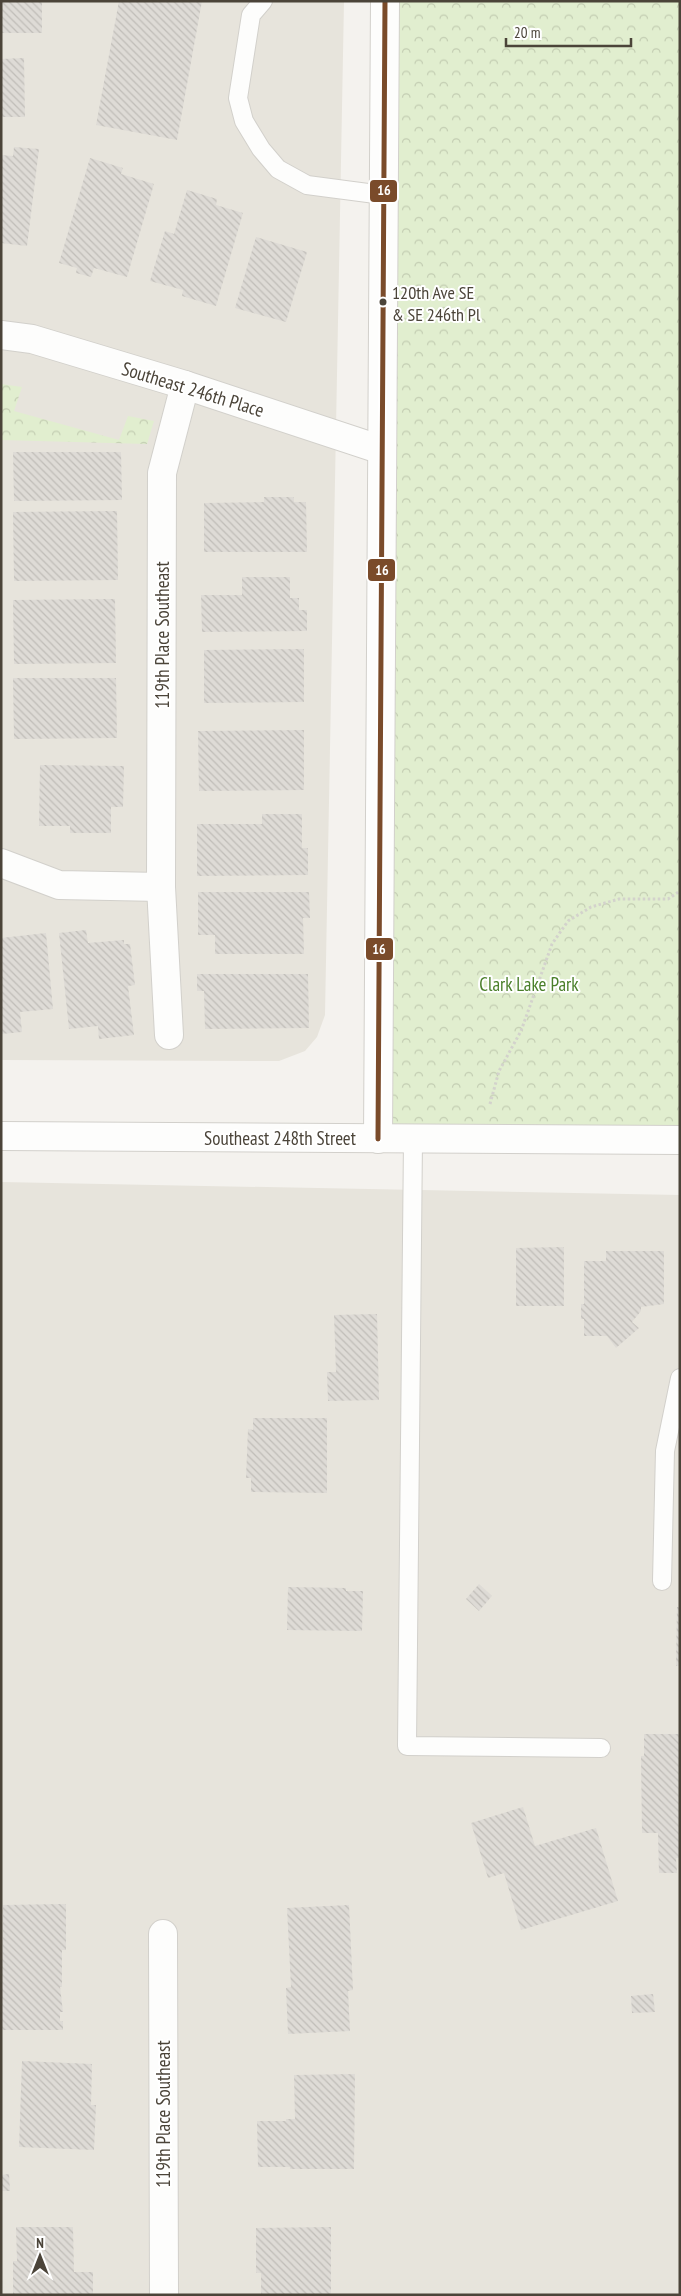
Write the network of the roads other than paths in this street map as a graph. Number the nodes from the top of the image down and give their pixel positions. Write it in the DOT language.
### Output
graph roads {
  1 [pos="263,1"];
  2 [pos="385,1"];
  3 [pos="383,195"];
  4 [pos="1,335"];
  5 [pos="185,385"];
  6 [pos="382,450"];
  7 [pos="1,863"];
  8 [pos="161,887"];
  9 [pos="169,1035"];
  10 [pos="1,1136"];
  11 [pos="378,1139"];
  12 [pos="413,1139"];
  13 [pos="680,1140"];
  14 [pos="680,1378"];
  15 [pos="662,1581"];
  16 [pos="601,1748"];
  17 [pos="163,1934"];
  18 [pos="164,2295"];
  1 -- 3 [label="lane"];
  2 -- 3 [label="street"];
  3 -- 6 [label="street"];
  4 -- 5 [label="street, Southeast 246th Place"];
  5 -- 6 [label="street, Southeast 246th Place"];
  5 -- 8 [label="street, 119th Place Southeast"];
  6 -- 11 [label="street"];
  7 -- 8 [label="street"];
  8 -- 9 [label="street, 119th Place Southeast"];
  10 -- 11 [label="street, Southeast 248th Street"];
  11 -- 12 [label="street, Southeast 248th Street"];
  12 -- 13 [label="street, Southeast 248th Street"];
  12 -- 16 [label="lane"];
  14 -- 15 [label="lane"];
  17 -- 18 [label="street, 119th Place Southeast"];
}
